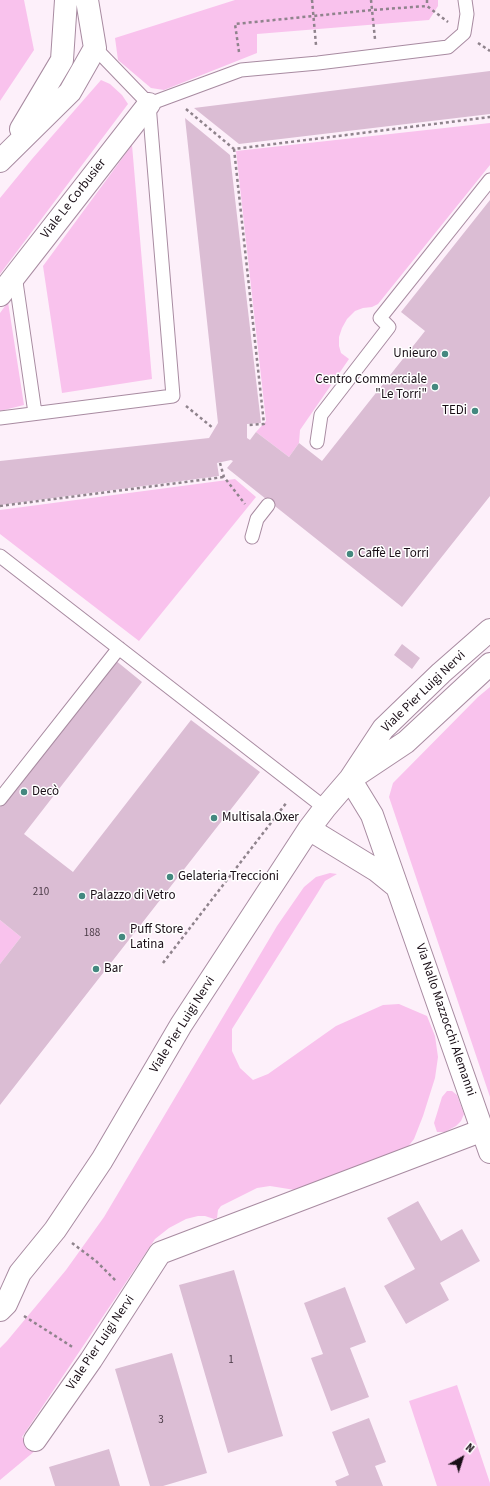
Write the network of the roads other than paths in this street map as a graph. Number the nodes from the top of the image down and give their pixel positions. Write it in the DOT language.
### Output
graph roads {
  1 [pos="66,0"];
  2 [pos="87,0"];
  3 [pos="465,0"];
  4 [pos="95,48"];
  5 [pos="149,104"];
  6 [pos="3,158"];
  7 [pos="490,180"];
  8 [pos="15,275"];
  9 [pos="0,295"];
  10 [pos="35,413"];
  11 [pos="0,418"];
  12 [pos="317,442"];
  13 [pos="268,505"];
  14 [pos="252,537"];
  15 [pos="0,556"];
  16 [pos="490,630"];
  17 [pos="118,648"];
  18 [pos="490,664"];
  19 [pos="350,779"];
  20 [pos="0,799"];
  21 [pos="325,808"];
  22 [pos="309,829"];
  23 [pos="398,888"];
  24 [pos="483,1130"];
  25 [pos="490,1152"];
  26 [pos="2,1300"];
  27 [pos="35,1440"];
  1 -- 6 [label="street"];
  2 -- 4 [label="street"];
  3 -- 5 [label="lane"];
  4 -- 5 [label="lane"];
  4 -- 6 [label="street"];
  5 -- 8 [label="street, Viale Le Corbusier"];
  5 -- 10 [label="lane"];
  7 -- 12 [label="lane"];
  8 -- 9 [label="street, Viale Le Corbusier"];
  8 -- 10 [label="lane"];
  10 -- 11 [label="lane"];
  13 -- 14 [label="lane"];
  15 -- 17 [label="lane"];
  16 -- 19 [label="street, Viale Pier Luigi Nervi"];
  17 -- 20 [label="lane"];
  17 -- 21 [label="lane"];
  18 -- 19 [label="street, Viale Pier Luigi Nervi"];
  19 -- 21 [label="street, Viale Pier Luigi Nervi"];
  19 -- 23 [label="street, Via Nallo Mazzocchi Alemanni"];
  21 -- 22 [label="street, Viale Pier Luigi Nervi"];
  22 -- 23 [label="street"];
  22 -- 26 [label="street, Viale Pier Luigi Nervi"];
  23 -- 24 [label="street, Via Nallo Mazzocchi Alemanni"];
  24 -- 25 [label="street, Via Nallo Mazzocchi Alemanni"];
  24 -- 27 [label="street, Viale Pier Luigi Nervi"];
}
